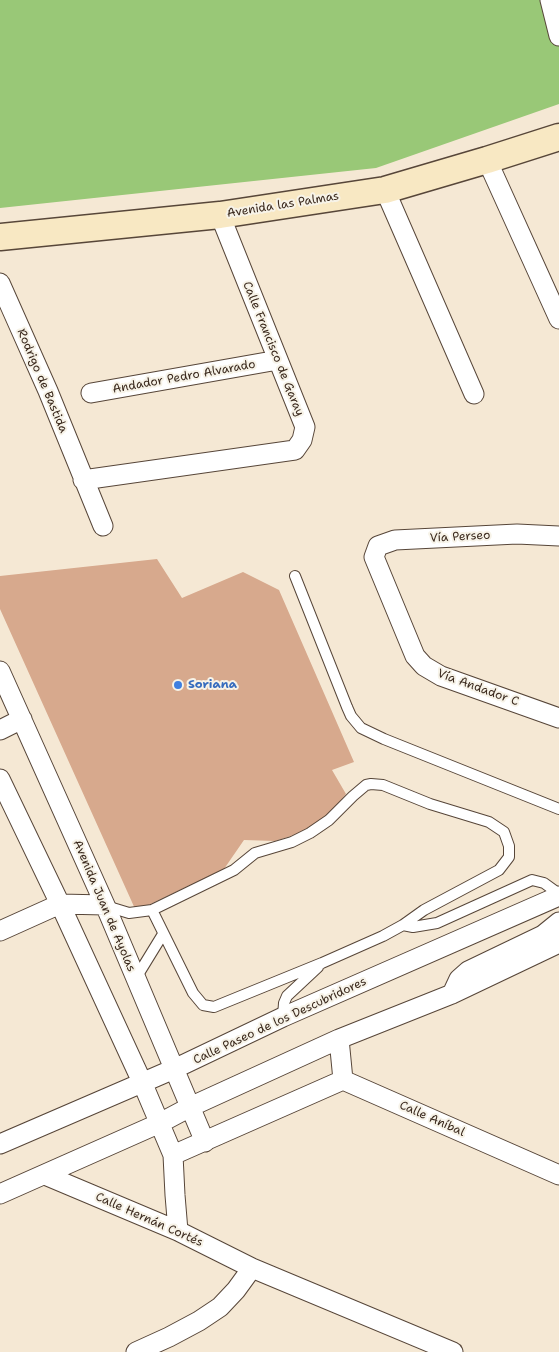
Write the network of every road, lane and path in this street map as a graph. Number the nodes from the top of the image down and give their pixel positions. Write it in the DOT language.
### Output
graph roads {
  1 [pos="550,0"];
  2 [pos="559,36"];
  3 [pos="559,137"];
  4 [pos="487,160"];
  5 [pos="385,190"];
  6 [pos="220,215"];
  7 [pos="0,237"];
  8 [pos="0,283"];
  9 [pos="559,319"];
  10 [pos="278,360"];
  11 [pos="91,393"];
  12 [pos="474,394"];
  13 [pos="83,480"];
  14 [pos="103,526"];
  15 [pos="559,536"];
  16 [pos="374,560"];
  17 [pos="295,576"];
  18 [pos="0,671"];
  19 [pos="22,718"];
  20 [pos="559,718"];
  21 [pos="0,730"];
  22 [pos="0,779"];
  23 [pos="559,809"];
  24 [pos="559,895"];
  25 [pos="60,904"];
  26 [pos="105,905"];
  27 [pos="152,910"];
  28 [pos="559,922"];
  29 [pos="403,925"];
  30 [pos="0,931"];
  31 [pos="163,934"];
  32 [pos="559,943"];
  33 [pos="322,963"];
  34 [pos="136,978"];
  35 [pos="452,994"];
  36 [pos="283,1018"];
  37 [pos="340,1039"];
  38 [pos="174,1069"];
  39 [pos="342,1080"];
  40 [pos="142,1082"];
  41 [pos="190,1107"];
  42 [pos="160,1123"];
  43 [pos="205,1142"];
  44 [pos="0,1144"];
  45 [pos="173,1155"];
  46 [pos="45,1175"];
  47 [pos="559,1175"];
  48 [pos="0,1194"];
  49 [pos="178,1231"];
  50 [pos="252,1268"];
  51 [pos="136,1352"];
  52 [pos="453,1352"];
  1 -- 2 [label="street"];
  3 -- 4 [label="street, Avenida las Palmas"];
  4 -- 5 [label="street, Avenida las Palmas"];
  4 -- 9 [label="street"];
  5 -- 6 [label="street, Avenida las Palmas"];
  5 -- 12 [label="street"];
  6 -- 7 [label="street, Avenida las Palmas"];
  6 -- 10 [label="street, Calle Francisco de Garay"];
  8 -- 13 [label="street, Rodrigo de Bastida"];
  10 -- 11 [label="street, Andador Pedro Alvarado"];
  10 -- 13 [label="street, Calle Francisco de Garay"];
  13 -- 14 [label="street, Rodrigo de Bastida"];
  15 -- 16 [label="street, Vía Perseo"];
  16 -- 20 [label="street, Vía Andador C"];
  17 -- 23 [label="lane"];
  18 -- 19 [label="street, Avenida Juan de Ayolas"];
  19 -- 21 [label="street"];
  19 -- 26 [label="street, Avenida Juan de Ayolas"];
  22 -- 25 [label="street"];
  24 -- 29 [label="lane"];
  24 -- 36 [label="street, Calle Paseo de los Descubridores"];
  25 -- 26 [label="street"];
  25 -- 30 [label="street"];
  25 -- 40 [label="street"];
  26 -- 27 [label="lane"];
  26 -- 34 [label="street, Avenida Juan de Ayolas"];
  27 -- 29 [label="lane"];
  27 -- 31 [label="lane"];
  28 -- 35 [label="street"];
  29 -- 33 [label="lane"];
  31 -- 33 [label="lane"];
  31 -- 34 [label="lane"];
  32 -- 35 [label="street"];
  33 -- 36 [label="lane"];
  34 -- 38 [label="street, Avenida Juan de Ayolas"];
  35 -- 37 [label="street"];
  36 -- 38 [label="street, Calle Paseo de los Descubridores"];
  37 -- 39 [label="street"];
  37 -- 41 [label="street"];
  38 -- 40 [label="street, Calle Paseo de los Descubridores"];
  38 -- 41 [label="street, Avenida Juan de Ayolas"];
  39 -- 43 [label="street"];
  39 -- 47 [label="street, Calle Aníbal"];
  40 -- 42 [label="street"];
  40 -- 44 [label="street, Calle Paseo de los Descubridores"];
  41 -- 42 [label="street"];
  41 -- 43 [label="street, Avenida Juan de Ayolas"];
  42 -- 45 [label="street"];
  42 -- 46 [label="street"];
  43 -- 45 [label="street"];
  45 -- 49 [label="street"];
  46 -- 48 [label="street"];
  46 -- 49 [label="street, Calle Hernán Cortés"];
  49 -- 50 [label="street, Calle Hernán Cortés"];
  50 -- 51 [label="street"];
  50 -- 52 [label="street, Calle Hernán Cortés"];
}
